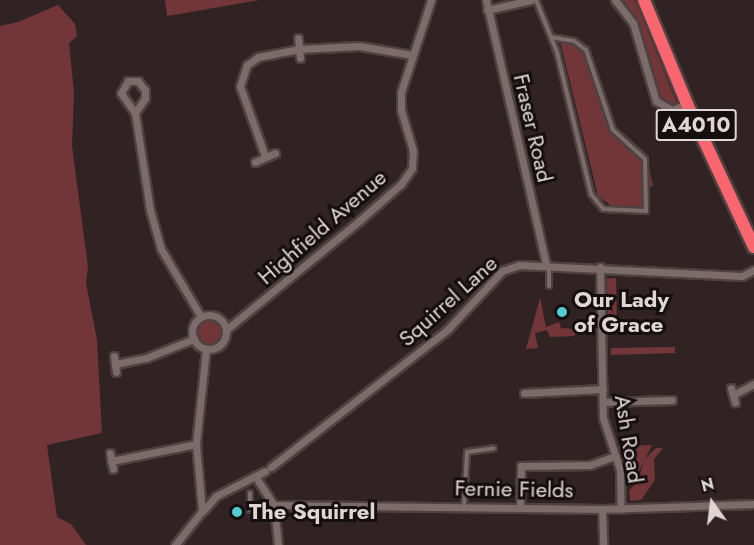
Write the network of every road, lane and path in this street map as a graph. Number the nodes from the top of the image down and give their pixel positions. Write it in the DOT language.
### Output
graph roads {
  1 [pos="431,0"];
  2 [pos="486,0"];
  3 [pos="533,0"];
  4 [pos="615,0"];
  5 [pos="644,0"];
  6 [pos="488,10"];
  7 [pos="552,37"];
  8 [pos="298,38"];
  9 [pos="299,49"];
  10 [pos="412,55"];
  11 [pos="300,58"];
  12 [pos="687,104"];
  13 [pos="135,113"];
  14 [pos="275,153"];
  15 [pos="265,156"];
  16 [pos="255,162"];
  17 [pos="751,232"];
  18 [pos="754,247"];
  19 [pos="548,265"];
  20 [pos="600,267"];
  21 [pos="754,270"];
  22 [pos="549,286"];
  23 [pos="201,317"];
  24 [pos="227,329"];
  25 [pos="194,339"];
  26 [pos="206,349"];
  27 [pos="115,364"];
  28 [pos="754,384"];
  29 [pos="603,389"];
  30 [pos="524,393"];
  31 [pos="733,395"];
  32 [pos="672,400"];
  33 [pos="603,402"];
  34 [pos="196,444"];
  35 [pos="494,448"];
  36 [pos="615,456"];
  37 [pos="113,469"];
  38 [pos="255,476"];
  39 [pos="250,493"];
  40 [pos="754,504"];
  41 [pos="464,506"];
  42 [pos="274,508"];
  43 [pos="520,508"];
  44 [pos="602,509"];
  45 [pos="621,509"];
  46 [pos="202,511"];
  47 [pos="175,545"];
  48 [pos="278,545"];
  49 [pos="603,545"];
  1 -- 10 [label="street, Highfield Avenue"];
  2 -- 6 [label="street, Fraser Road"];
  3 -- 6 [label="street"];
  3 -- 7 [label="lane"];
  4 -- 12 [label="street"];
  5 -- 12 [label="highway, A4010"];
  6 -- 19 [label="street, Fraser Road"];
  7 -- 7 [label="lane"];
  8 -- 9 [label="street"];
  9 -- 10 [label="street"];
  9 -- 11 [label="street"];
  9 -- 15 [label="street"];
  10 -- 24 [label="street, Highfield Avenue"];
  12 -- 17 [label="highway, A4010"];
  13 -- 13 [label="street"];
  13 -- 23 [label="street"];
  14 -- 15 [label="street"];
  15 -- 16 [label="street"];
  17 -- 18 [label="highway, A4010"];
  19 -- 20 [label="street, Squirrel Lane"];
  19 -- 22 [label="lane"];
  19 -- 38 [label="street, Squirrel Lane"];
  20 -- 21 [label="street, Squirrel Lane"];
  20 -- 29 [label="street, Ash Road"];
  23 -- 24 [label="street"];
  23 -- 25 [label="street"];
  24 -- 26 [label="street"];
  25 -- 26 [label="street"];
  25 -- 27 [label="street"];
  26 -- 34 [label="street"];
  28 -- 31 [label="street"];
  29 -- 30 [label="street"];
  29 -- 33 [label="street, Ash Road"];
  32 -- 33 [label="street"];
  33 -- 36 [label="street, Ash Road"];
  34 -- 37 [label="street"];
  34 -- 46 [label="street"];
  35 -- 41 [label="lane"];
  36 -- 43 [label="street"];
  36 -- 45 [label="street, Ash Road"];
  38 -- 42 [label="street"];
  38 -- 46 [label="street, Squirrel Lane"];
  39 -- 42 [label="lane"];
  40 -- 45 [label="street, Fernie Fields"];
  41 -- 42 [label="street, Fernie Fields"];
  41 -- 43 [label="street, Fernie Fields"];
  42 -- 48 [label="street"];
  43 -- 44 [label="street, Fernie Fields"];
  44 -- 45 [label="street, Fernie Fields"];
  44 -- 49 [label="street, Ash Road"];
  46 -- 47 [label="street, Squirrel Lane"];
}
